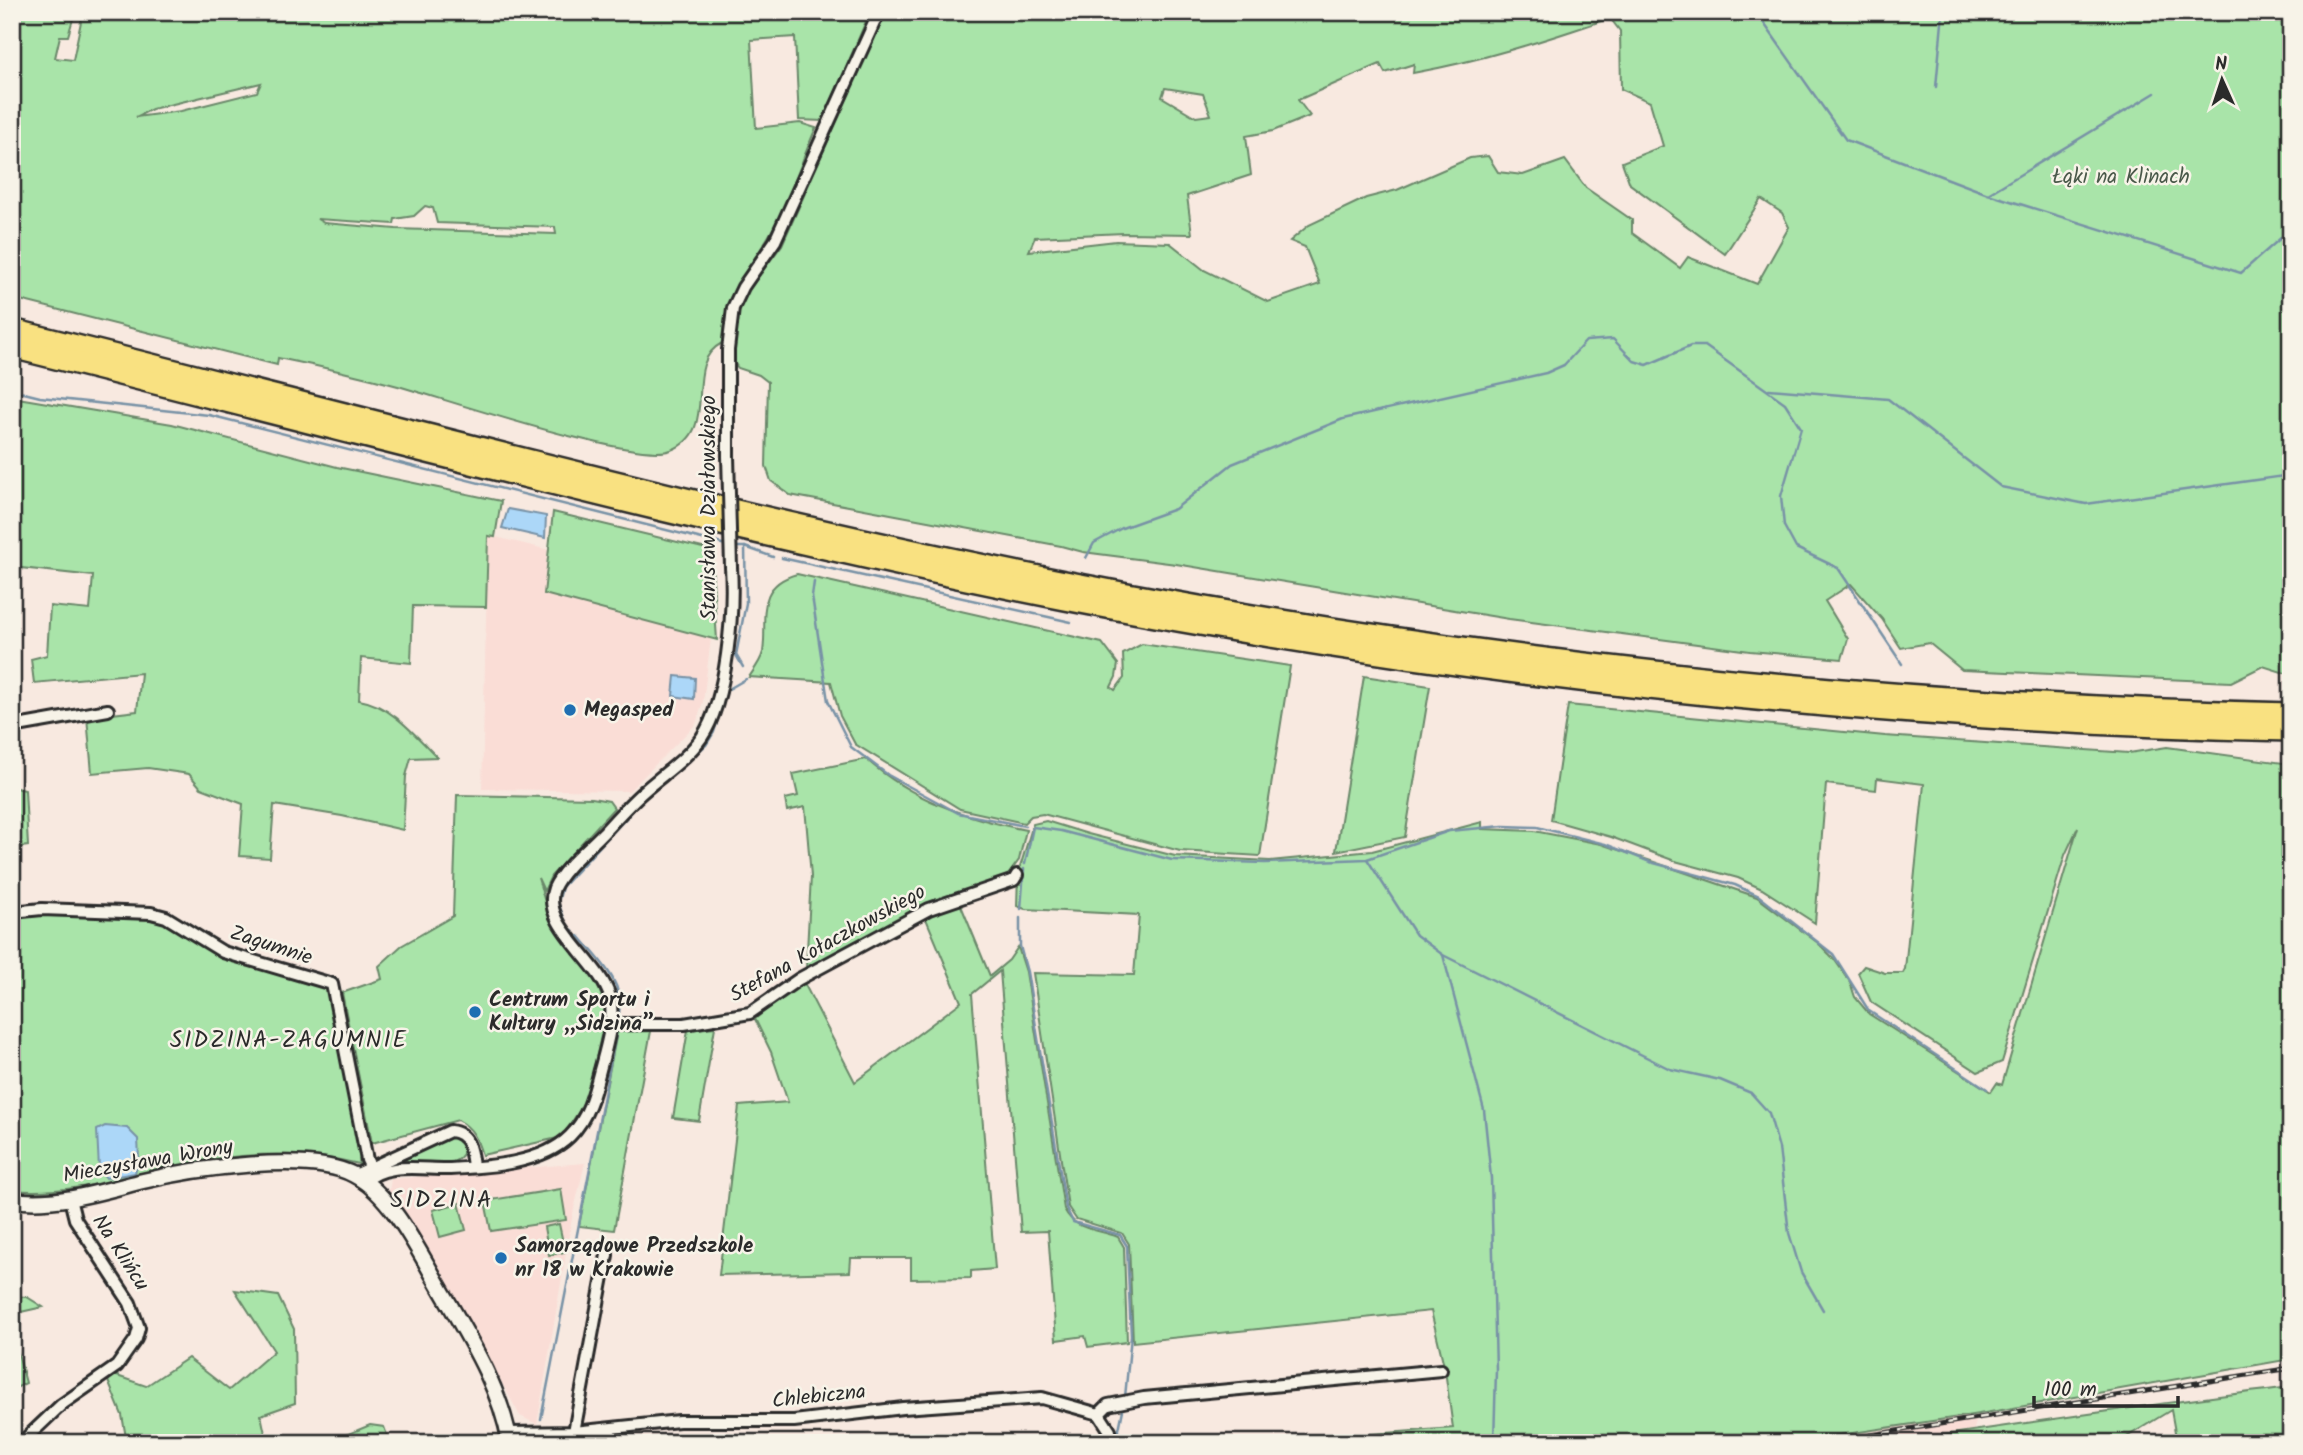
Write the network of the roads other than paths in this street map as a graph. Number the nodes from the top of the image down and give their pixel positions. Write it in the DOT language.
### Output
graph roads {
  1 [pos="879,12"];
  2 [pos="12,330"];
  3 [pos="12,347"];
  4 [pos="108,710"];
  5 [pos="2291,714"];
  6 [pos="12,727"];
  7 [pos="2291,730"];
  8 [pos="1017,875"];
  9 [pos="12,912"];
  10 [pos="610,1024"];
  11 [pos="473,1166"];
  12 [pos="366,1175"];
  13 [pos="70,1199"];
  14 [pos="12,1200"];
  15 [pos="607,1255"];
  16 [pos="1441,1370"];
  17 [pos="1099,1414"];
  18 [pos="574,1432"];
  19 [pos="509,1438"];
  20 [pos="21,1443"];
  21 [pos="1112,1443"];
  1 -- 10 [label="street, Stanisława Działowskiego, bridge"];
  2 -- 5 [label="highway"];
  3 -- 7 [label="highway"];
  4 -- 6 [label="street"];
  8 -- 10 [label="street, Stefana Kołaczkowskiego"];
  9 -- 12 [label="street, Zagumnie"];
  10 -- 11 [label="street, Stanisława Działowskiego"];
  11 -- 12 [label="street, Stanisława Działowskiego"];
  11 -- 12 [label="street"];
  12 -- 13 [label="street, Mieczysława Wrony"];
  12 -- 19 [label="street"];
  13 -- 14 [label="street, Mieczysława Wrony"];
  13 -- 20 [label="street, Na Klińcu"];
  15 -- 18 [label="street"];
  16 -- 17 [label="street"];
  17 -- 18 [label="street, Chlebiczna"];
  17 -- 21 [label="street"];
  18 -- 19 [label="street, Chlebiczna"];
}
